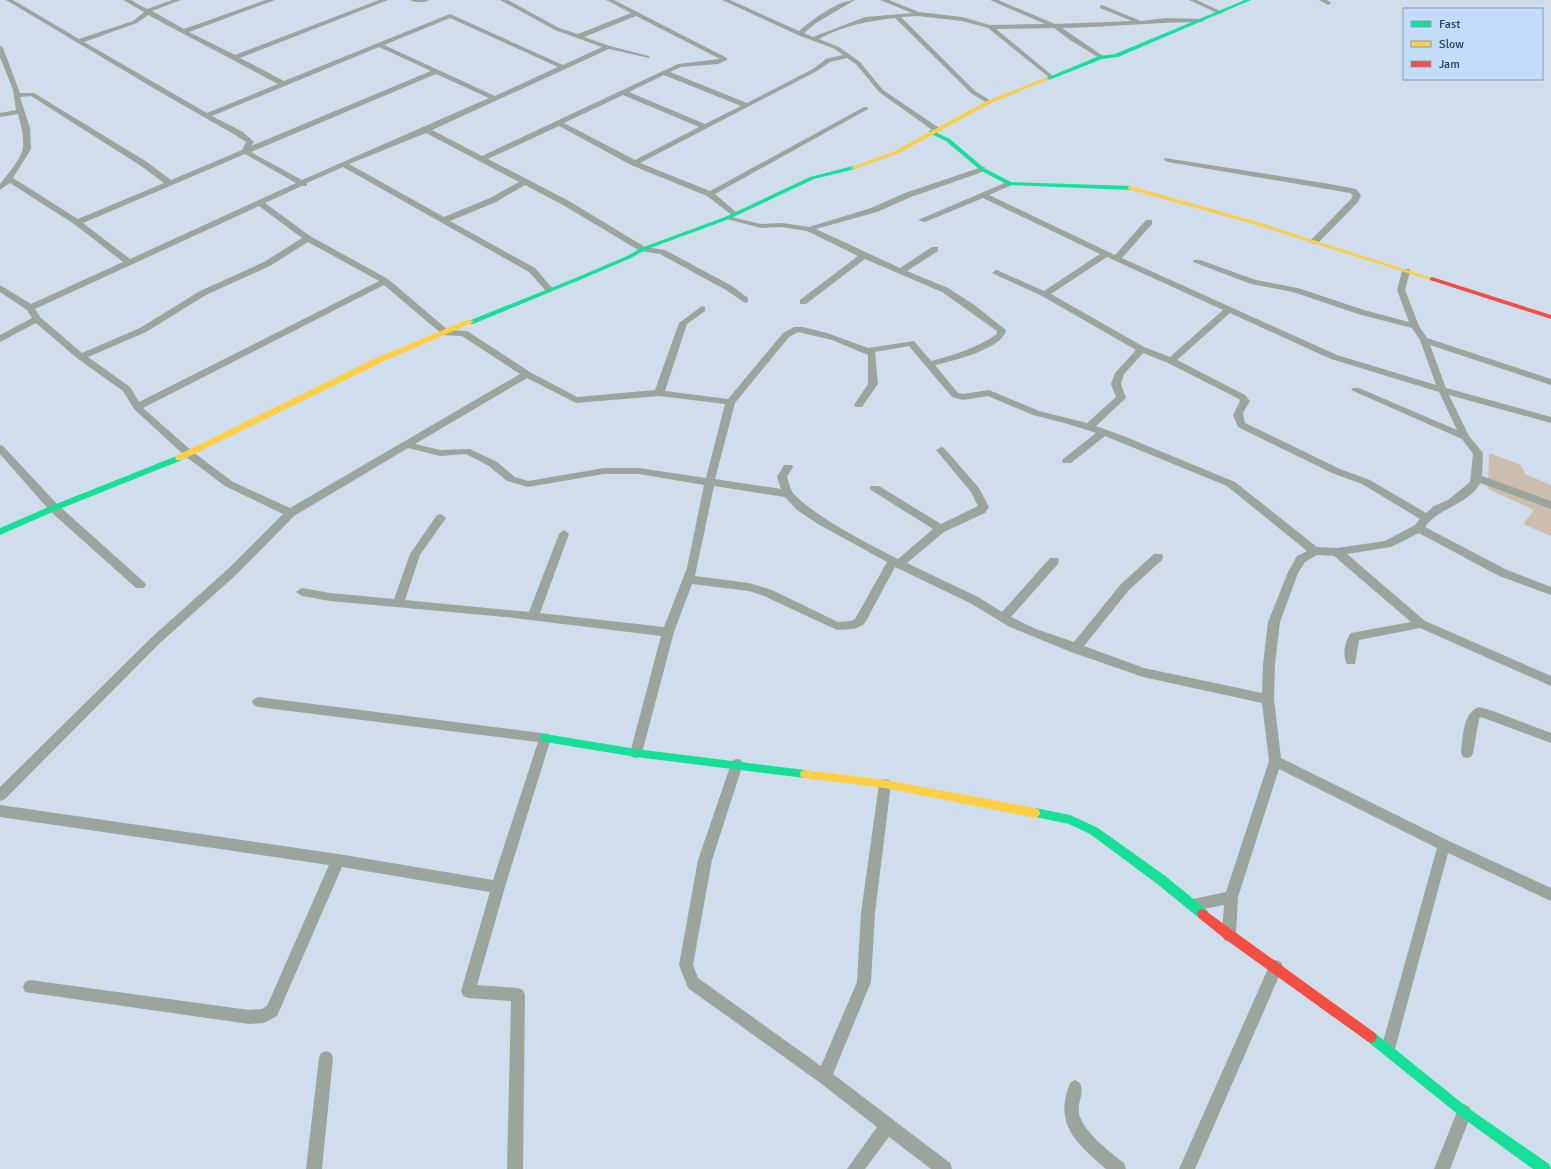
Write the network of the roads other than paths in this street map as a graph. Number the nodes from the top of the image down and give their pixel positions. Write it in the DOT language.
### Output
graph roads {
  1 [pos="9,0"];
  2 [pos="126,0"];
  3 [pos="178,0"];
  4 [pos="272,0"];
  5 [pos="385,0"];
  6 [pos="413,0"];
  7 [pos="426,0"];
  8 [pos="503,0"];
  9 [pos="609,0"];
  10 [pos="725,0"];
  11 [pos="852,0"];
  12 [pos="883,0"];
  13 [pos="993,0"];
  14 [pos="1192,0"];
  15 [pos="1249,0"];
  16 [pos="1102,7"];
  17 [pos="148,12"];
  18 [pos="1221,13"];
  19 [pos="635,14"];
  20 [pos="918,14"];
  21 [pos="896,16"];
  22 [pos="1202,20"];
  23 [pos="1144,24"];
  24 [pos="990,27"];
  25 [pos="1057,27"];
  26 [pos="183,32"];
  27 [pos="800,34"];
  28 [pos="580,36"];
  29 [pos="814,39"];
  30 [pos="80,41"];
  31 [pos="381,46"];
  32 [pos="608,47"];
  33 [pos="0,48"];
  34 [pos="848,56"];
  35 [pos="1101,56"];
  36 [pos="236,57"];
  37 [pos="647,57"];
  38 [pos="562,67"];
  39 [pos="437,70"];
  40 [pos="665,73"];
  41 [pos="1051,77"];
  42 [pos="284,84"];
  43 [pos="625,93"];
  44 [pos="17,95"];
  45 [pos="494,98"];
  46 [pos="989,102"];
  47 [pos="747,106"];
  48 [pos="866,108"];
  49 [pos="21,111"];
  50 [pos="0,115"];
  51 [pos="207,115"];
  52 [pos="561,124"];
  53 [pos="705,127"];
  54 [pos="426,130"];
  55 [pos="934,131"];
  56 [pos="245,151"];
  57 [pos="483,159"];
  58 [pos="1168,160"];
  59 [pos="634,163"];
  60 [pos="343,164"];
  61 [pos="982,169"];
  62 [pos="9,179"];
  63 [pos="524,182"];
  64 [pos="170,183"];
  65 [pos="304,184"];
  66 [pos="1010,184"];
  67 [pos="0,188"];
  68 [pos="710,194"];
  69 [pos="983,195"];
  70 [pos="260,203"];
  71 [pos="730,216"];
  72 [pos="444,220"];
  73 [pos="922,220"];
  74 [pos="77,222"];
  75 [pos="1149,222"];
  76 [pos="809,229"];
  77 [pos="307,238"];
  78 [pos="1314,242"];
  79 [pos="643,249"];
  80 [pos="935,249"];
  81 [pos="1106,254"];
  82 [pos="864,256"];
  83 [pos="1117,258"];
  84 [pos="128,262"];
  85 [pos="1197,262"];
  86 [pos="901,271"];
  87 [pos="1406,271"];
  88 [pos="996,273"];
  89 [pos="385,281"];
  90 [pos="0,288"];
  91 [pos="549,289"];
  92 [pos="1045,294"];
  93 [pos="745,300"];
  94 [pos="804,302"];
  95 [pos="30,308"];
  96 [pos="702,309"];
  97 [pos="1228,310"];
  98 [pos="1551,317"];
  99 [pos="37,319"];
  100 [pos="1415,326"];
  101 [pos="446,333"];
  102 [pos="0,339"];
  103 [pos="1424,340"];
  104 [pos="1142,349"];
  105 [pos="868,351"];
  106 [pos="81,357"];
  107 [pos="1171,361"];
  108 [pos="928,364"];
  109 [pos="527,374"];
  110 [pos="1551,382"];
  111 [pos="1442,389"];
  112 [pos="1356,390"];
  113 [pos="659,393"];
  114 [pos="730,402"];
  115 [pos="859,405"];
  116 [pos="137,407"];
  117 [pos="1551,420"];
  118 [pos="1089,427"];
  119 [pos="1103,433"];
  120 [pos="1465,436"];
  121 [pos="407,445"];
  122 [pos="0,448"];
  123 [pos="941,450"];
  124 [pos="189,454"];
  125 [pos="1067,462"];
  126 [pos="788,467"];
  127 [pos="1477,478"];
  128 [pos="710,481"];
  129 [pos="875,488"];
  130 [pos="788,494"];
  131 [pos="1551,505"];
  132 [pos="54,508"];
  133 [pos="290,513"];
  134 [pos="441,518"];
  135 [pos="1426,518"];
  136 [pos="1419,528"];
  137 [pos="940,529"];
  138 [pos="0,532"];
  139 [pos="564,534"];
  140 [pos="1315,551"];
  141 [pos="1336,552"];
  142 [pos="1158,557"];
  143 [pos="1054,561"];
  144 [pos="896,562"];
  145 [pos="688,579"];
  146 [pos="140,585"];
  147 [pos="1551,591"];
  148 [pos="302,592"];
  149 [pos="398,603"];
  150 [pos="533,616"];
  151 [pos="1004,617"];
  152 [pos="1421,624"];
  153 [pos="668,632"];
  154 [pos="1075,649"];
  155 [pos="1351,662"];
  156 [pos="1551,681"];
  157 [pos="1268,699"];
  158 [pos="258,702"];
  159 [pos="545,738"];
  160 [pos="1551,738"];
  161 [pos="636,753"];
  162 [pos="1467,753"];
  163 [pos="1275,761"];
  164 [pos="737,764"];
  165 [pos="885,784"];
  166 [pos="0,795"];
  167 [pos="0,811"];
  168 [pos="1444,845"];
  169 [pos="338,860"];
  170 [pos="498,887"];
  171 [pos="1551,895"];
  172 [pos="1231,897"];
  173 [pos="1193,905"];
  174 [pos="1229,935"];
  175 [pos="1276,967"];
  176 [pos="30,987"];
  177 [pos="1388,1048"];
  178 [pos="326,1058"];
  179 [pos="824,1077"];
  180 [pos="1075,1088"];
  181 [pos="1464,1112"];
  182 [pos="888,1124"];
  183 [pos="314,1169"];
  184 [pos="514,1169"];
  185 [pos="855,1169"];
  186 [pos="944,1169"];
  187 [pos="1118,1169"];
  188 [pos="1187,1169"];
  189 [pos="1442,1169"];
  190 [pos="1544,1169"];
  1 -- 30 [label="street"];
  2 -- 17 [label="street"];
  3 -- 17 [label="street"];
  4 -- 26 [label="street"];
  5 -- 36 [label="street"];
  6 -- 7 [label="street"];
  8 -- 28 [label="street"];
  9 -- 19 [label="street"];
  10 -- 27 [label="street"];
  11 -- 27 [label="street"];
  12 -- 20 [label="street"];
  13 -- 25 [label="street"];
  14 -- 18 [label="street"];
  15 -- 18 [label="street"];
  16 -- 23 [label="street"];
  17 -- 26 [label="street"];
  17 -- 30 [label="street"];
  18 -- 22 [label="street"];
  19 -- 28 [label="street"];
  19 -- 40 [label="street"];
  20 -- 21 [label="street"];
  20 -- 24 [label="street"];
  21 -- 29 [label="street"];
  21 -- 46 [label="street"];
  22 -- 23 [label="street"];
  22 -- 35 [label="street"];
  23 -- 25 [label="street"];
  24 -- 25 [label="street"];
  24 -- 41 [label="street"];
  25 -- 35 [label="street"];
  26 -- 36 [label="street"];
  27 -- 29 [label="street"];
  28 -- 32 [label="street"];
  29 -- 34 [label="street"];
  30 -- 51 [label="street"];
  31 -- 38 [label="street"];
  31 -- 39 [label="street"];
  31 -- 42 [label="street"];
  32 -- 37 [label="street"];
  32 -- 38 [label="street"];
  33 -- 44 [label="street"];
  34 -- 47 [label="street"];
  34 -- 55 [label="street"];
  35 -- 41 [label="street"];
  36 -- 42 [label="street"];
  38 -- 45 [label="street"];
  39 -- 45 [label="street"];
  39 -- 56 [label="street"];
  40 -- 43 [label="street"];
  40 -- 47 [label="street"];
  41 -- 46 [label="street"];
  42 -- 51 [label="street"];
  43 -- 52 [label="street"];
  43 -- 53 [label="street"];
  44 -- 49 [label="street"];
  44 -- 64 [label="street"];
  45 -- 54 [label="street"];
  46 -- 55 [label="street"];
  47 -- 53 [label="street"];
  48 -- 68 [label="street"];
  49 -- 50 [label="street"];
  49 -- 62 [label="street"];
  51 -- 56 [label="street"];
  52 -- 57 [label="street"];
  52 -- 59 [label="street"];
  53 -- 59 [label="street"];
  54 -- 57 [label="street"];
  54 -- 60 [label="street"];
  55 -- 61 [label="street"];
  55 -- 71 [label="street"];
  56 -- 64 [label="street"];
  56 -- 65 [label="street"];
  57 -- 63 [label="street"];
  58 -- 78 [label="street"];
  59 -- 68 [label="street"];
  60 -- 65 [label="street"];
  60 -- 72 [label="street"];
  61 -- 66 [label="street"];
  61 -- 76 [label="street"];
  62 -- 67 [label="street"];
  62 -- 74 [label="street"];
  63 -- 72 [label="street"];
  63 -- 79 [label="street"];
  64 -- 74 [label="street"];
  65 -- 70 [label="street"];
  66 -- 69 [label="street"];
  66 -- 78 [label="street"];
  68 -- 71 [label="street"];
  69 -- 73 [label="street"];
  69 -- 81 [label="street"];
  70 -- 77 [label="street"];
  70 -- 84 [label="street"];
  71 -- 76 [label="street"];
  71 -- 79 [label="street"];
  72 -- 91 [label="street"];
  74 -- 84 [label="street"];
  75 -- 83 [label="street"];
  76 -- 82 [label="street"];
  77 -- 89 [label="street"];
  77 -- 106 [label="street"];
  78 -- 87 [label="street"];
  79 -- 91 [label="street"];
  79 -- 93 [label="street"];
  80 -- 86 [label="street"];
  81 -- 83 [label="street"];
  81 -- 92 [label="street"];
  82 -- 86 [label="street"];
  82 -- 94 [label="street"];
  83 -- 97 [label="street"];
  84 -- 95 [label="street"];
  85 -- 100 [label="street"];
  86 -- 108 [label="street"];
  87 -- 98 [label="street"];
  87 -- 100 [label="street"];
  88 -- 92 [label="street"];
  89 -- 101 [label="street"];
  89 -- 116 [label="street"];
  90 -- 95 [label="street"];
  91 -- 101 [label="street"];
  92 -- 104 [label="street"];
  95 -- 99 [label="street"];
  96 -- 113 [label="street"];
  97 -- 107 [label="street"];
  97 -- 111 [label="street"];
  99 -- 102 [label="street"];
  99 -- 106 [label="street"];
  100 -- 103 [label="street"];
  101 -- 109 [label="street"];
  101 -- 124 [label="street"];
  103 -- 110 [label="street"];
  103 -- 111 [label="street"];
  104 -- 107 [label="street"];
  104 -- 118 [label="street"];
  105 -- 108 [label="street"];
  105 -- 114 [label="street"];
  105 -- 115 [label="street"];
  106 -- 116 [label="street"];
  107 -- 135 [label="street"];
  108 -- 118 [label="street"];
  109 -- 113 [label="street"];
  109 -- 121 [label="street"];
  111 -- 117 [label="street"];
  111 -- 120 [label="street"];
  112 -- 120 [label="street"];
  113 -- 114 [label="street"];
  114 -- 128 [label="street"];
  116 -- 124 [label="street"];
  118 -- 119 [label="street"];
  119 -- 125 [label="street"];
  119 -- 140 [label="street"];
  120 -- 127 [label="street"];
  121 -- 128 [label="street"];
  121 -- 133 [label="street"];
  122 -- 132 [label="street"];
  123 -- 137 [label="street"];
  124 -- 132 [label="street"];
  124 -- 133 [label="street"];
  126 -- 130 [label="street"];
  127 -- 131 [label="street"];
  127 -- 135 [label="street"];
  128 -- 130 [label="street"];
  128 -- 145 [label="street"];
  129 -- 137 [label="street"];
  130 -- 144 [label="street"];
  132 -- 138 [label="street"];
  132 -- 146 [label="street"];
  133 -- 166 [label="street"];
  134 -- 149 [label="street"];
  135 -- 136 [label="street"];
  136 -- 141 [label="street"];
  136 -- 147 [label="street"];
  137 -- 144 [label="street"];
  139 -- 150 [label="street"];
  140 -- 141 [label="street"];
  140 -- 157 [label="street"];
  141 -- 152 [label="street"];
  142 -- 154 [label="street"];
  143 -- 151 [label="street"];
  144 -- 145 [label="street"];
  144 -- 151 [label="street"];
  145 -- 153 [label="street"];
  148 -- 149 [label="street"];
  149 -- 150 [label="street"];
  150 -- 153 [label="street"];
  151 -- 154 [label="street"];
  152 -- 155 [label="street"];
  152 -- 156 [label="street"];
  153 -- 161 [label="street"];
  154 -- 157 [label="street"];
  157 -- 163 [label="street"];
  158 -- 159 [label="street"];
  159 -- 161 [label="street"];
  159 -- 170 [label="street"];
  160 -- 162 [label="street"];
  161 -- 164 [label="street"];
  163 -- 168 [label="street"];
  163 -- 172 [label="street"];
  164 -- 165 [label="street"];
  164 -- 179 [label="street"];
  165 -- 173 [label="street"];
  165 -- 179 [label="street"];
  167 -- 169 [label="street"];
  168 -- 171 [label="street"];
  168 -- 177 [label="street"];
  169 -- 170 [label="street"];
  169 -- 176 [label="street"];
  170 -- 184 [label="street"];
  172 -- 173 [label="street"];
  172 -- 174 [label="street"];
  173 -- 174 [label="street"];
  174 -- 175 [label="street"];
  175 -- 177 [label="street"];
  175 -- 188 [label="street"];
  177 -- 181 [label="street"];
  178 -- 183 [label="street"];
  179 -- 182 [label="street"];
  180 -- 187 [label="street"];
  181 -- 189 [label="street"];
  181 -- 190 [label="street"];
  182 -- 185 [label="street"];
  182 -- 186 [label="street"];
}
